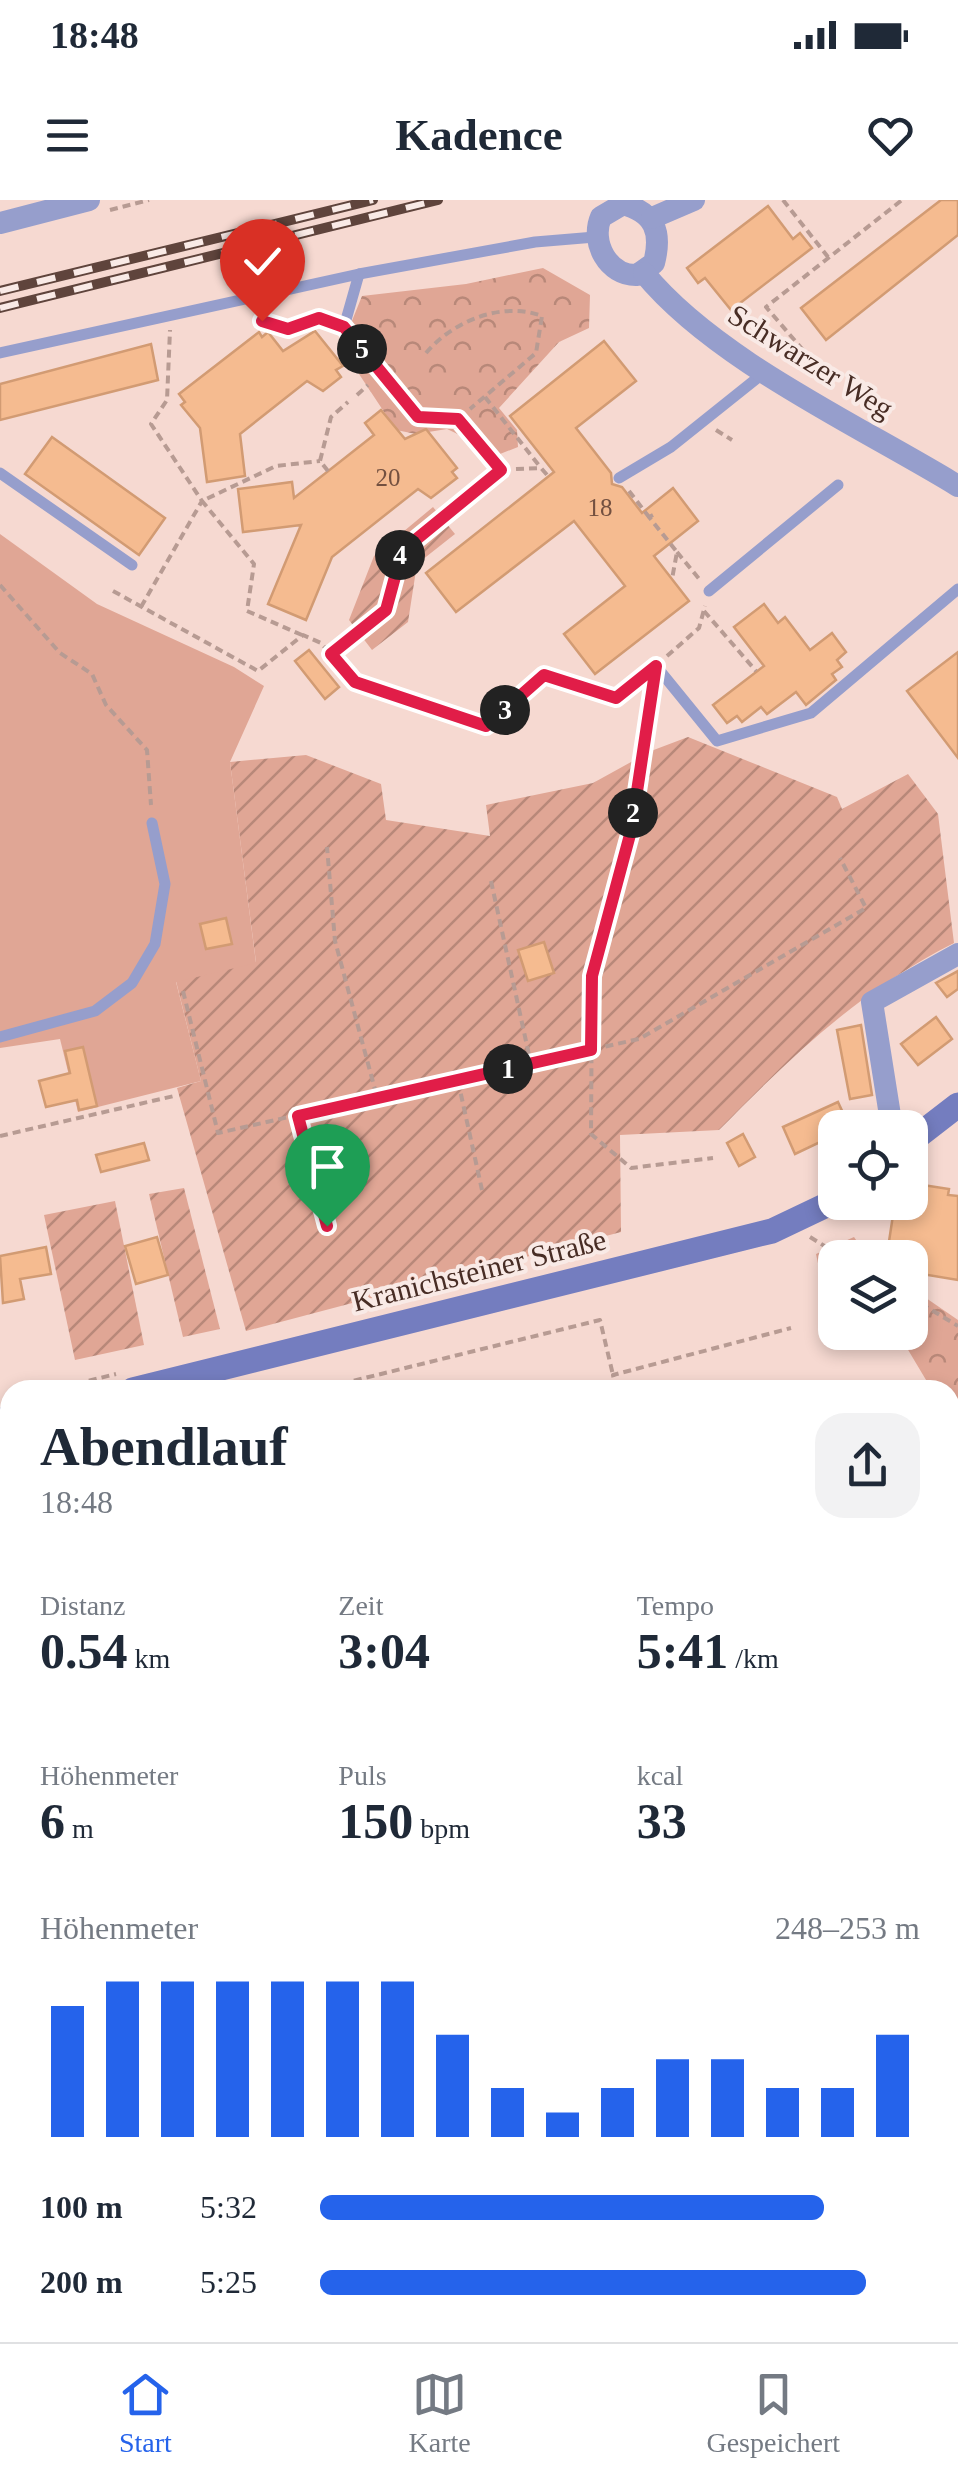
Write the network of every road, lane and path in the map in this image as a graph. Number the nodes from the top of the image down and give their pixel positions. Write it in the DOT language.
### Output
graph roads {
  1 [pos="89,200"];
  2 [pos="694,200"];
  3 [pos="783,200"];
  4 [pos="902,200"];
  5 [pos="623,202"];
  6 [pos="652,218"];
  7 [pos="0,224"];
  8 [pos="595,237"];
  9 [pos="828,257"];
  10 [pos="644,273"];
  11 [pos="358,274"];
  12 [pos="245,299"];
  13 [pos="169,316"];
  14 [pos="344,327"];
  15 [pos="0,353"];
  16 [pos="426,353"];
  17 [pos="766,371"];
  18 [pos="806,373"];
  19 [pos="484,396"];
  20 [pos="348,402"];
  21 [pos="458,419"];
  22 [pos="320,460"];
  23 [pos="541,468"];
  24 [pos="501,470"];
  25 [pos="328,471"];
  26 [pos="0,474"];
  27 [pos="548,476"];
  28 [pos="619,478"];
  29 [pos="838,485"];
  30 [pos="958,486"];
  31 [pos="202,502"];
  32 [pos="677,552"];
  33 [pos="132,565"];
  34 [pos="672,578"];
  35 [pos="0,585"];
  36 [pos="958,589"];
  37 [pos="113,591"];
  38 [pos="708,591"];
  39 [pos="141,607"];
  40 [pos="704,611"];
  41 [pos="303,635"];
  42 [pos="331,654"];
  43 [pos="656,666"];
  44 [pos="756,672"];
  45 [pos="152,823"];
  46 [pos="327,847"];
  47 [pos="840,858"];
  48 [pos="491,881"];
  49 [pos="958,954"];
  50 [pos="182,991"];
  51 [pos="0,1038"];
  52 [pos="591,1050"];
  53 [pos="531,1064"];
  54 [pos="458,1081"];
  55 [pos="174,1096"];
  56 [pos="377,1097"];
  57 [pos="958,1105"];
  58 [pos="889,1110"];
  59 [pos="298,1116"];
  60 [pos="928,1128"];
  61 [pos="0,1136"];
  62 [pos="712,1158"];
  63 [pos="482,1190"];
  64 [pos="818,1208"];
  65 [pos="327,1226"];
  66 [pos="802,1232"];
  67 [pos="818,1242"];
  68 [pos="928,1308"];
  69 [pos="958,1326"];
  70 [pos="791,1328"];
  71 [pos="613,1375"];
  72 [pos="173,1380"];
  73 [pos="357,1380"];
  74 [pos="614,1380"];
  1 -- 7 [label="street"];
  2 -- 6 [label="street"];
  3 -- 9 [label="path"];
  4 -- 9 [label="path"];
  5 -- 6 [label="street"];
  5 -- 8 [label="street"];
  6 -- 10 [label="street"];
  8 -- 10 [label="street, Schwarzer Weg"];
  8 -- 11 [label="lane"];
  9 -- 18 [label="path"];
  10 -- 17 [label="street, Schwarzer Weg"];
  11 -- 12 [label="lane"];
  11 -- 14 [label="lane"];
  12 -- 13 [label="lane"];
  12 -- 14 [label="path"];
  13 -- 15 [label="lane"];
  13 -- 31 [label="path"];
  14 -- 21 [label="lane"];
  16 -- 19 [label="path"];
  17 -- 28 [label="lane"];
  17 -- 30 [label="street, Schwarzer Weg"];
  19 -- 21 [label="path"];
  19 -- 23 [label="path"];
  20 -- 22 [label="path"];
  21 -- 24 [label="lane"];
  22 -- 25 [label="path"];
  22 -- 31 [label="path"];
  23 -- 24 [label="path"];
  23 -- 27 [label="path"];
  24 -- 42 [label="path"];
  26 -- 33 [label="lane"];
  28 -- 32 [label="path"];
  29 -- 38 [label="lane"];
  31 -- 39 [label="path"];
  31 -- 41 [label="path"];
  32 -- 34 [label="path"];
  32 -- 38 [label="path"];
  35 -- 45 [label="path"];
  36 -- 43 [label="lane"];
  37 -- 39 [label="path"];
  38 -- 40 [label="path"];
  39 -- 41 [label="path"];
  40 -- 43 [label="path"];
  40 -- 44 [label="path"];
  41 -- 42 [label="path"];
  42 -- 43 [label="path"];
  43 -- 52 [label="path"];
  45 -- 51 [label="lane"];
  46 -- 56 [label="path"];
  47 -- 52 [label="path"];
  48 -- 53 [label="path"];
  49 -- 58 [label="street"];
  50 -- 59 [label="path"];
  52 -- 53 [label="path"];
  52 -- 62 [label="path"];
  53 -- 54 [label="path"];
  54 -- 56 [label="path"];
  54 -- 63 [label="path"];
  55 -- 61 [label="path"];
  56 -- 59 [label="path"];
  57 -- 60 [label="main road"];
  59 -- 65 [label="path"];
  64 -- 72 [label="main road, Kranichsteiner Straße"];
  66 -- 67 [label="path"];
  68 -- 69 [label="path"];
  70 -- 71 [label="path"];
  71 -- 73 [label="path"];
  71 -- 74 [label="path"];
}
